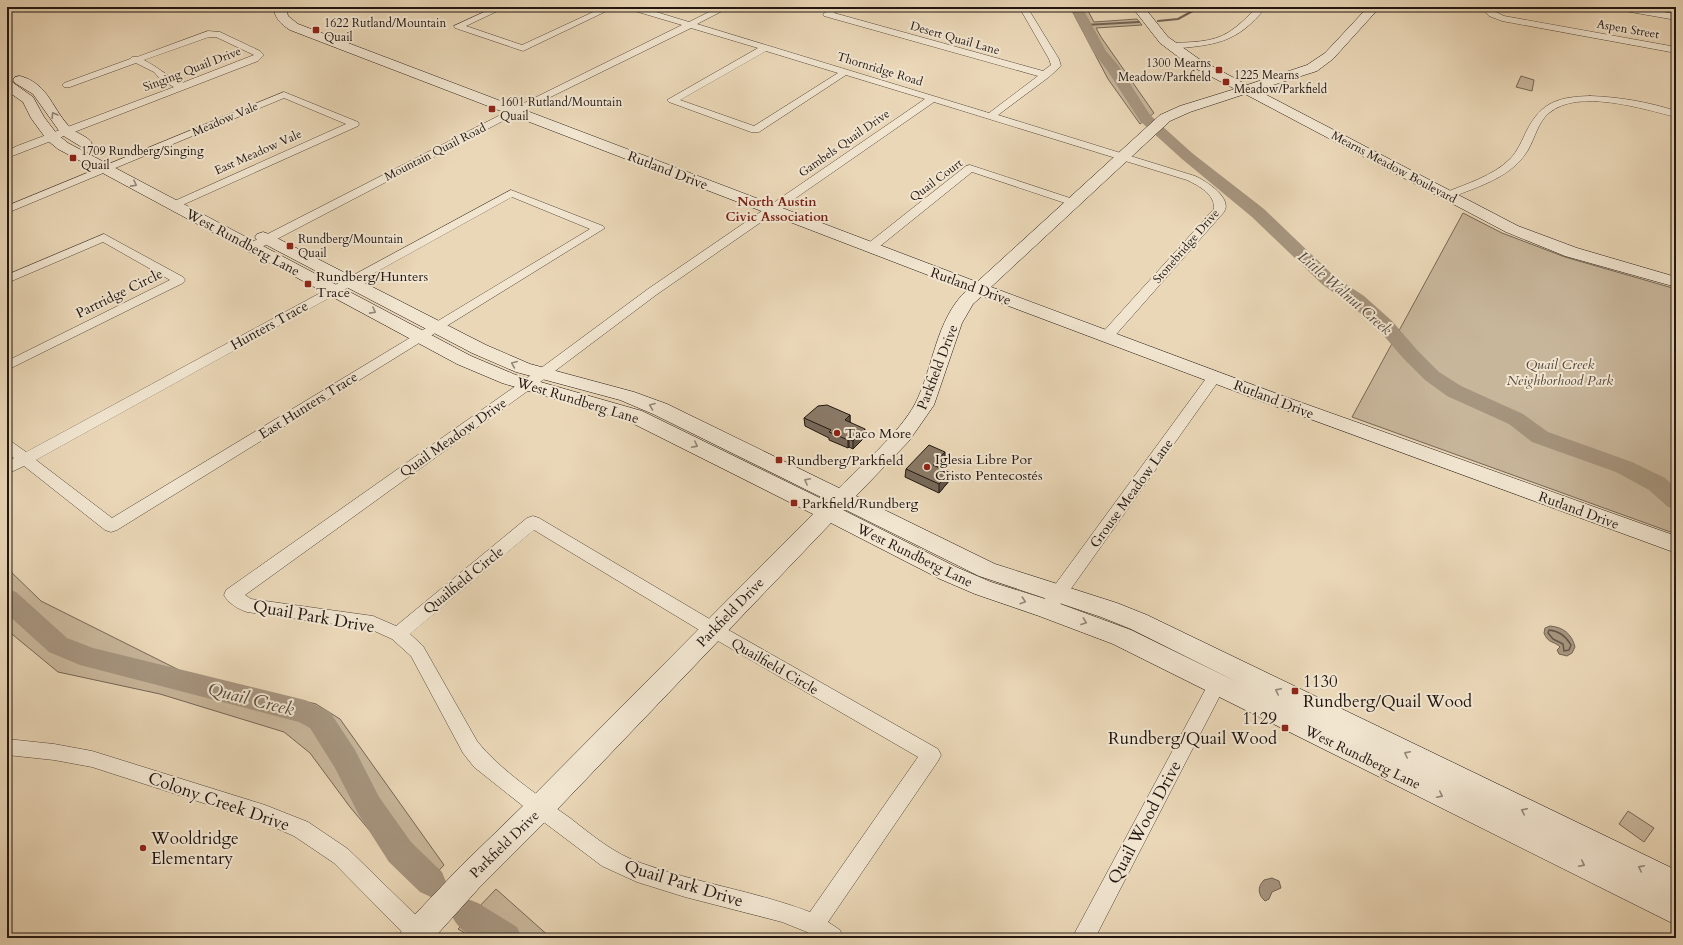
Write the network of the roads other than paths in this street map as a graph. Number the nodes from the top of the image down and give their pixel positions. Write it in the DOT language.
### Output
graph roads {
  1 [pos="18,7"];
  2 [pos="280,7"];
  3 [pos="502,7"];
  4 [pos="612,7"];
  5 [pos="631,7"];
  6 [pos="726,7"];
  7 [pos="840,7"];
  8 [pos="1023,7"];
  9 [pos="1138,7"];
  10 [pos="1262,7"];
  11 [pos="1374,7"];
  12 [pos="1490,7"];
  13 [pos="1620,7"];
  14 [pos="7,10"];
  15 [pos="1676,17"];
  16 [pos="690,25"];
  17 [pos="1172,46"];
  18 [pos="765,48"];
  19 [pos="1676,50"];
  20 [pos="135,59"];
  21 [pos="845,72"];
  22 [pos="1046,75"];
  23 [pos="10,80"];
  24 [pos="67,85"];
  25 [pos="182,87"];
  26 [pos="1247,89"];
  27 [pos="932,99"];
  28 [pos="515,111"];
  29 [pos="1676,114"];
  30 [pos="991,116"];
  31 [pos="354,124"];
  32 [pos="66,132"];
  33 [pos="52,137"];
  34 [pos="7,155"];
  35 [pos="1122,156"];
  36 [pos="120,163"];
  37 [pos="106,169"];
  38 [pos="1448,195"];
  39 [pos="189,198"];
  40 [pos="1072,202"];
  41 [pos="174,205"];
  42 [pos="771,209"];
  43 [pos="7,210"];
  44 [pos="599,228"];
  45 [pos="260,243"];
  46 [pos="870,248"];
  47 [pos="7,279"];
  48 [pos="1676,282"];
  49 [pos="340,286"];
  50 [pos="979,289"];
  51 [pos="428,332"];
  52 [pos="1108,336"];
  53 [pos="7,366"];
  54 [pos="1215,376"];
  55 [pos="535,379"];
  56 [pos="7,445"];
  57 [pos="25,459"];
  58 [pos="7,469"];
  59 [pos="835,505"];
  60 [pos="1676,545"];
  61 [pos="232,595"];
  62 [pos="1053,601"];
  63 [pos="712,629"];
  64 [pos="398,634"];
  65 [pos="1217,684"];
  66 [pos="7,747"];
  67 [pos="540,808"];
  68 [pos="1562,842"];
  69 [pos="1676,885"];
  70 [pos="1676,910"];
  71 [pos="814,924"];
  72 [pos="416,936"];
  73 [pos="832,938"];
  74 [pos="1083,938"];
  1 -- 14 [label="street"];
  2 -- 28 [label="street, Rutland Drive"];
  3 -- 4 [label="street"];
  5 -- 16 [label="street, Thornridge Road"];
  6 -- 16 [label="street, Mountain Quail Road"];
  7 -- 22 [label="street, Desert Quail Lane"];
  8 -- 22 [label="street"];
  9 -- 17 [label="street, Mearns Meadow Boulevard"];
  10 -- 17 [label="street"];
  11 -- 26 [label="street, Parkfield Drive"];
  12 -- 19 [label="street, Aspen Street"];
  13 -- 15 [label="street"];
  16 -- 18 [label="street, Thornridge Road"];
  16 -- 28 [label="street, Mountain Quail Road"];
  17 -- 26 [label="street, Mearns Meadow Boulevard"];
  18 -- 21 [label="street, Thornridge Road"];
  18 -- 21 [label="street"];
  20 -- 24 [label="street, Singing Quail Drive"];
  20 -- 25 [label="street"];
  20 -- 25 [label="street, Singing Quail Drive"];
  21 -- 27 [label="street, Thornridge Road"];
  22 -- 30 [label="street"];
  32 -- 23 [label="street, West Rundberg Lane, one-way"];
  23 -- 33 [label="street, West Rundberg Lane"];
  25 -- 32 [label="street, Singing Quail Drive"];
  26 -- 35 [label="street, Parkfield Drive"];
  26 -- 38 [label="street, Mearns Meadow Boulevard"];
  27 -- 30 [label="street, Thornridge Road"];
  27 -- 42 [label="street, Gambels Quail Drive"];
  28 -- 42 [label="street, Rutland Drive"];
  28 -- 45 [label="street, Mountain Quail Road"];
  29 -- 38 [label="street"];
  30 -- 35 [label="street, Thornridge Road"];
  31 -- 36 [label="street, Meadow Vale"];
  31 -- 39 [label="street, East Meadow Vale"];
  32 -- 33 [label="street, Singing Quail Drive"];
  32 -- 36 [label="street, West Rundberg Lane"];
  33 -- 34 [label="street, Singing Quail Drive"];
  33 -- 37 [label="street, West Rundberg Lane"];
  35 -- 40 [label="street, Parkfield Drive"];
  35 -- 52 [label="street, Stonebridge Drive"];
  36 -- 37 [label="street, Meadow Vale"];
  36 -- 39 [label="street, West Rundberg Lane"];
  37 -- 41 [label="street, West Rundberg Lane, one-way"];
  37 -- 43 [label="street, Meadow Vale"];
  38 -- 48 [label="street, Mearns Meadow Boulevard"];
  39 -- 41 [label="street, East Meadow Vale"];
  39 -- 45 [label="street, West Rundberg Lane"];
  40 -- 46 [label="street, Quail Court"];
  40 -- 50 [label="street, Parkfield Drive"];
  41 -- 45 [label="street, West Rundberg Lane"];
  42 -- 46 [label="street, Rutland Drive"];
  42 -- 55 [label="street, Quail Meadow Drive"];
  44 -- 49 [label="street, Hunters Trace"];
  44 -- 51 [label="street, East Hunters Trace"];
  45 -- 49 [label="street, West Rundberg Lane"];
  46 -- 50 [label="street, Rutland Drive"];
  47 -- 53 [label="street, Partridge Circle"];
  49 -- 51 [label="street, West Rundberg Lane"];
  49 -- 57 [label="street, Hunters Trace"];
  50 -- 52 [label="street, Rutland Drive"];
  50 -- 59 [label="street, Parkfield Drive"];
  51 -- 55 [label="street, West Rundberg Lane"];
  51 -- 57 [label="street, East Hunters Trace"];
  52 -- 54 [label="street, Rutland Drive"];
  54 -- 60 [label="street, Rutland Drive"];
  54 -- 62 [label="street, Grouse Meadow Lane"];
  55 -- 59 [label="street, West Rundberg Lane"];
  55 -- 61 [label="street, Quail Meadow Drive"];
  56 -- 57 [label="street"];
  57 -- 58 [label="street, Hunters Trace"];
  59 -- 62 [label="street, West Rundberg Lane"];
  59 -- 63 [label="street, Parkfield Drive"];
  61 -- 64 [label="street, Quail Park Drive"];
  62 -- 65 [label="street, West Rundberg Lane, one-way"];
  68 -- 62 [label="street, West Rundberg Lane, one-way"];
  63 -- 64 [label="street, Quailfield Circle"];
  63 -- 67 [label="street, Parkfield Drive"];
  63 -- 71 [label="street, Quailfield Circle"];
  64 -- 67 [label="street, Quail Park Drive"];
  65 -- 68 [label="street, West Rundberg Lane, one-way"];
  65 -- 74 [label="street, Quail Wood Drive"];
  66 -- 72 [label="street, Colony Creek Drive"];
  67 -- 71 [label="street, Quail Park Drive"];
  67 -- 72 [label="street, Parkfield Drive"];
  69 -- 68 [label="street, West Rundberg Lane, one-way"];
  68 -- 70 [label="street, West Rundberg Lane, one-way"];
  71 -- 73 [label="street, Quail Park Drive"];
}
